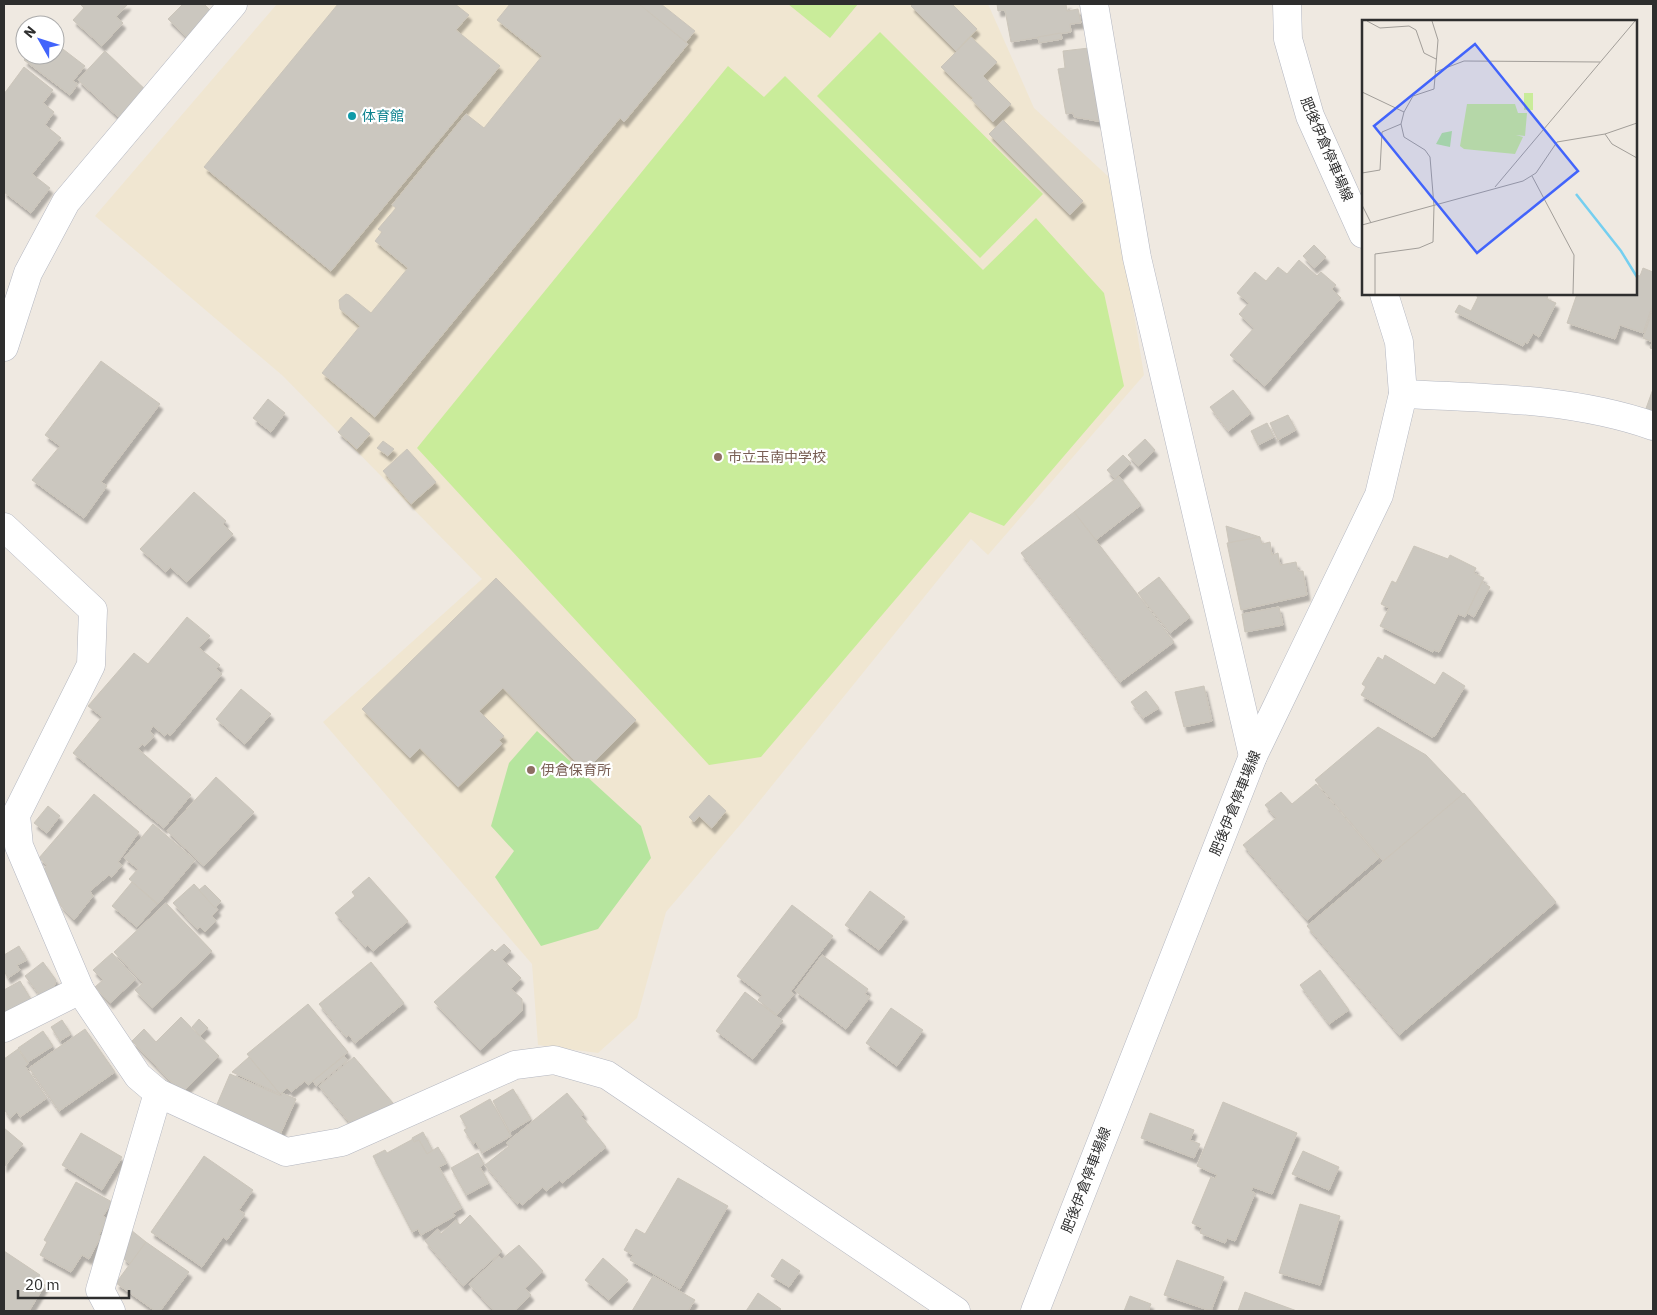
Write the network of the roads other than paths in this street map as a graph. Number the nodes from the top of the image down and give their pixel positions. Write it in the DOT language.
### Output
graph roads {
  1 [pos="234,4"];
  2 [pos="1094,4"];
  3 [pos="1287,4"];
  4 [pos="1362,232"];
  5 [pos="1384,295"];
  6 [pos="4,347"];
  7 [pos="1403,394"];
  8 [pos="1653,426"];
  9 [pos="4,527"];
  10 [pos="1253,756"];
  11 [pos="80,990"];
  12 [pos="4,1028"];
  13 [pos="158,1094"];
  14 [pos="111,1311"];
  15 [pos="956,1311"];
  16 [pos="1035,1311"];
  1 -- 6 [label="street"];
  2 -- 10 [label="street"];
  3 -- 4 [label="street, 肥後伊倉停車場線"];
  5 -- 7 [label="street, 肥後伊倉停車場線"];
  7 -- 8 [label="street"];
  7 -- 10 [label="street, 肥後伊倉停車場線"];
  9 -- 11 [label="street"];
  10 -- 16 [label="street, 肥後伊倉停車場線"];
  11 -- 12 [label="street"];
  11 -- 13 [label="street"];
  13 -- 14 [label="street"];
  13 -- 15 [label="street"];
}
